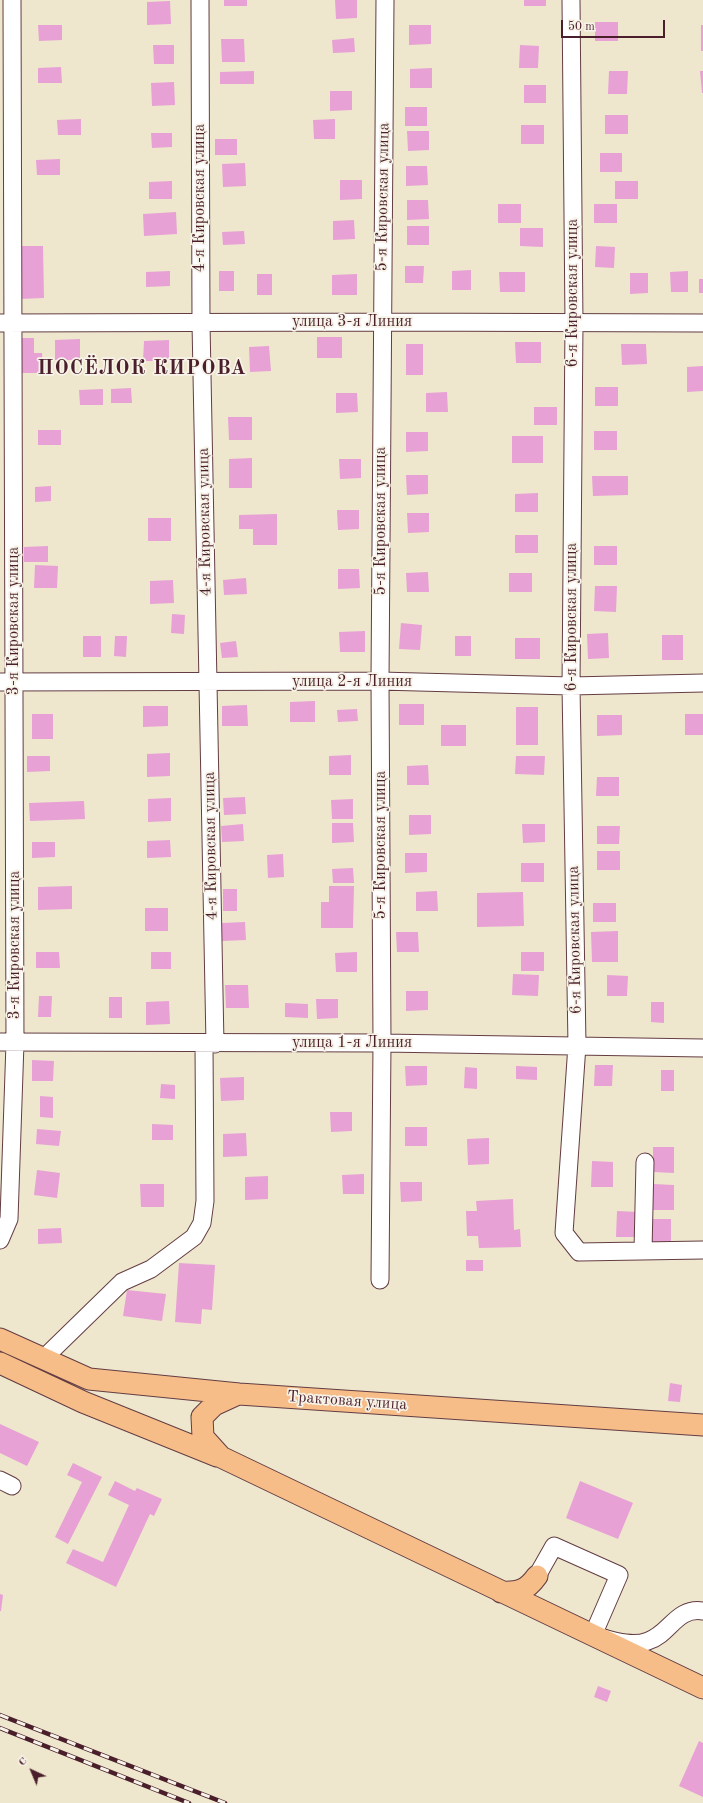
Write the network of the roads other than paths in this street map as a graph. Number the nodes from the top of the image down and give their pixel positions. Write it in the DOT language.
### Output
graph roads {
  1 [pos="12,0"];
  2 [pos="200,0"];
  3 [pos="385,0"];
  4 [pos="571,0"];
  5 [pos="382,322"];
  6 [pos="6,323"];
  7 [pos="201,323"];
  8 [pos="574,323"];
  9 [pos="703,323"];
  10 [pos="380,681"];
  11 [pos="7,682"];
  12 [pos="208,683"];
  13 [pos="703,683"];
  14 [pos="571,686"];
  15 [pos="7,1043"];
  16 [pos="382,1043"];
  17 [pos="210,1044"];
  18 [pos="577,1045"];
  19 [pos="703,1048"];
  20 [pos="645,1162"];
  21 [pos="0,1240"];
  22 [pos="703,1250"];
  23 [pos="643,1251"];
  24 [pos="380,1280"];
  25 [pos="0,1339"];
  26 [pos="43,1359"];
  27 [pos="0,1363"];
  28 [pos="239,1394"];
  29 [pos="703,1425"];
  30 [pos="221,1457"];
  31 [pos="537,1576"];
  32 [pos="502,1592"];
  33 [pos="703,1611"];
  34 [pos="593,1635"];
  35 [pos="703,1688"];
  1 -- 6 [label="street, 3-я Кировская улица"];
  2 -- 7 [label="street, 4-я Кировская улица"];
  3 -- 5 [label="street, 5-я Кировская улица"];
  4 -- 8 [label="street, 6-я Кировская улица"];
  5 -- 7 [label="street, улица 3-я Линия"];
  5 -- 8 [label="street, улица 3-я Линия"];
  5 -- 10 [label="street, 5-я Кировская улица"];
  6 -- 7 [label="street, улица 3-я Линия"];
  6 -- 11 [label="street, 3-я Кировская улица"];
  7 -- 12 [label="street, 4-я Кировская улица"];
  8 -- 9 [label="street, улица 3-я Линия"];
  8 -- 14 [label="street, 6-я Кировская улица"];
  10 -- 12 [label="street, улица 2-я Линия"];
  10 -- 14 [label="street, улица 2-я Линия"];
  10 -- 16 [label="street, 5-я Кировская улица"];
  11 -- 12 [label="street, улица 2-я Линия"];
  11 -- 15 [label="street, 3-я Кировская улица"];
  12 -- 17 [label="street, 4-я Кировская улица"];
  13 -- 14 [label="street, улица 2-я Линия"];
  14 -- 18 [label="street, 6-я Кировская улица"];
  15 -- 17 [label="street, улица 1-я Линия"];
  15 -- 21 [label="street, 3-я Кировская улица"];
  16 -- 17 [label="street, улица 1-я Линия"];
  16 -- 18 [label="street, улица 1-я Линия"];
  16 -- 24 [label="street, 5-я Кировская улица"];
  17 -- 26 [label="street, 4-я Кировская улица"];
  18 -- 19 [label="street, улица 1-я Линия"];
  18 -- 23 [label="street, 6-я Кировская улица"];
  20 -- 23 [label="street"];
  22 -- 23 [label="street"];
  25 -- 26 [label="main road, Трактовая улица"];
  26 -- 28 [label="main road, Трактовая улица"];
  27 -- 30 [label="main road"];
  28 -- 29 [label="main road, Трактовая улица"];
  28 -- 30 [label="main road"];
  30 -- 32 [label="main road"];
  31 -- 32 [label="main road"];
  31 -- 34 [label="street"];
  32 -- 34 [label="main road"];
  33 -- 34 [label="street"];
  34 -- 35 [label="main road"];
}
